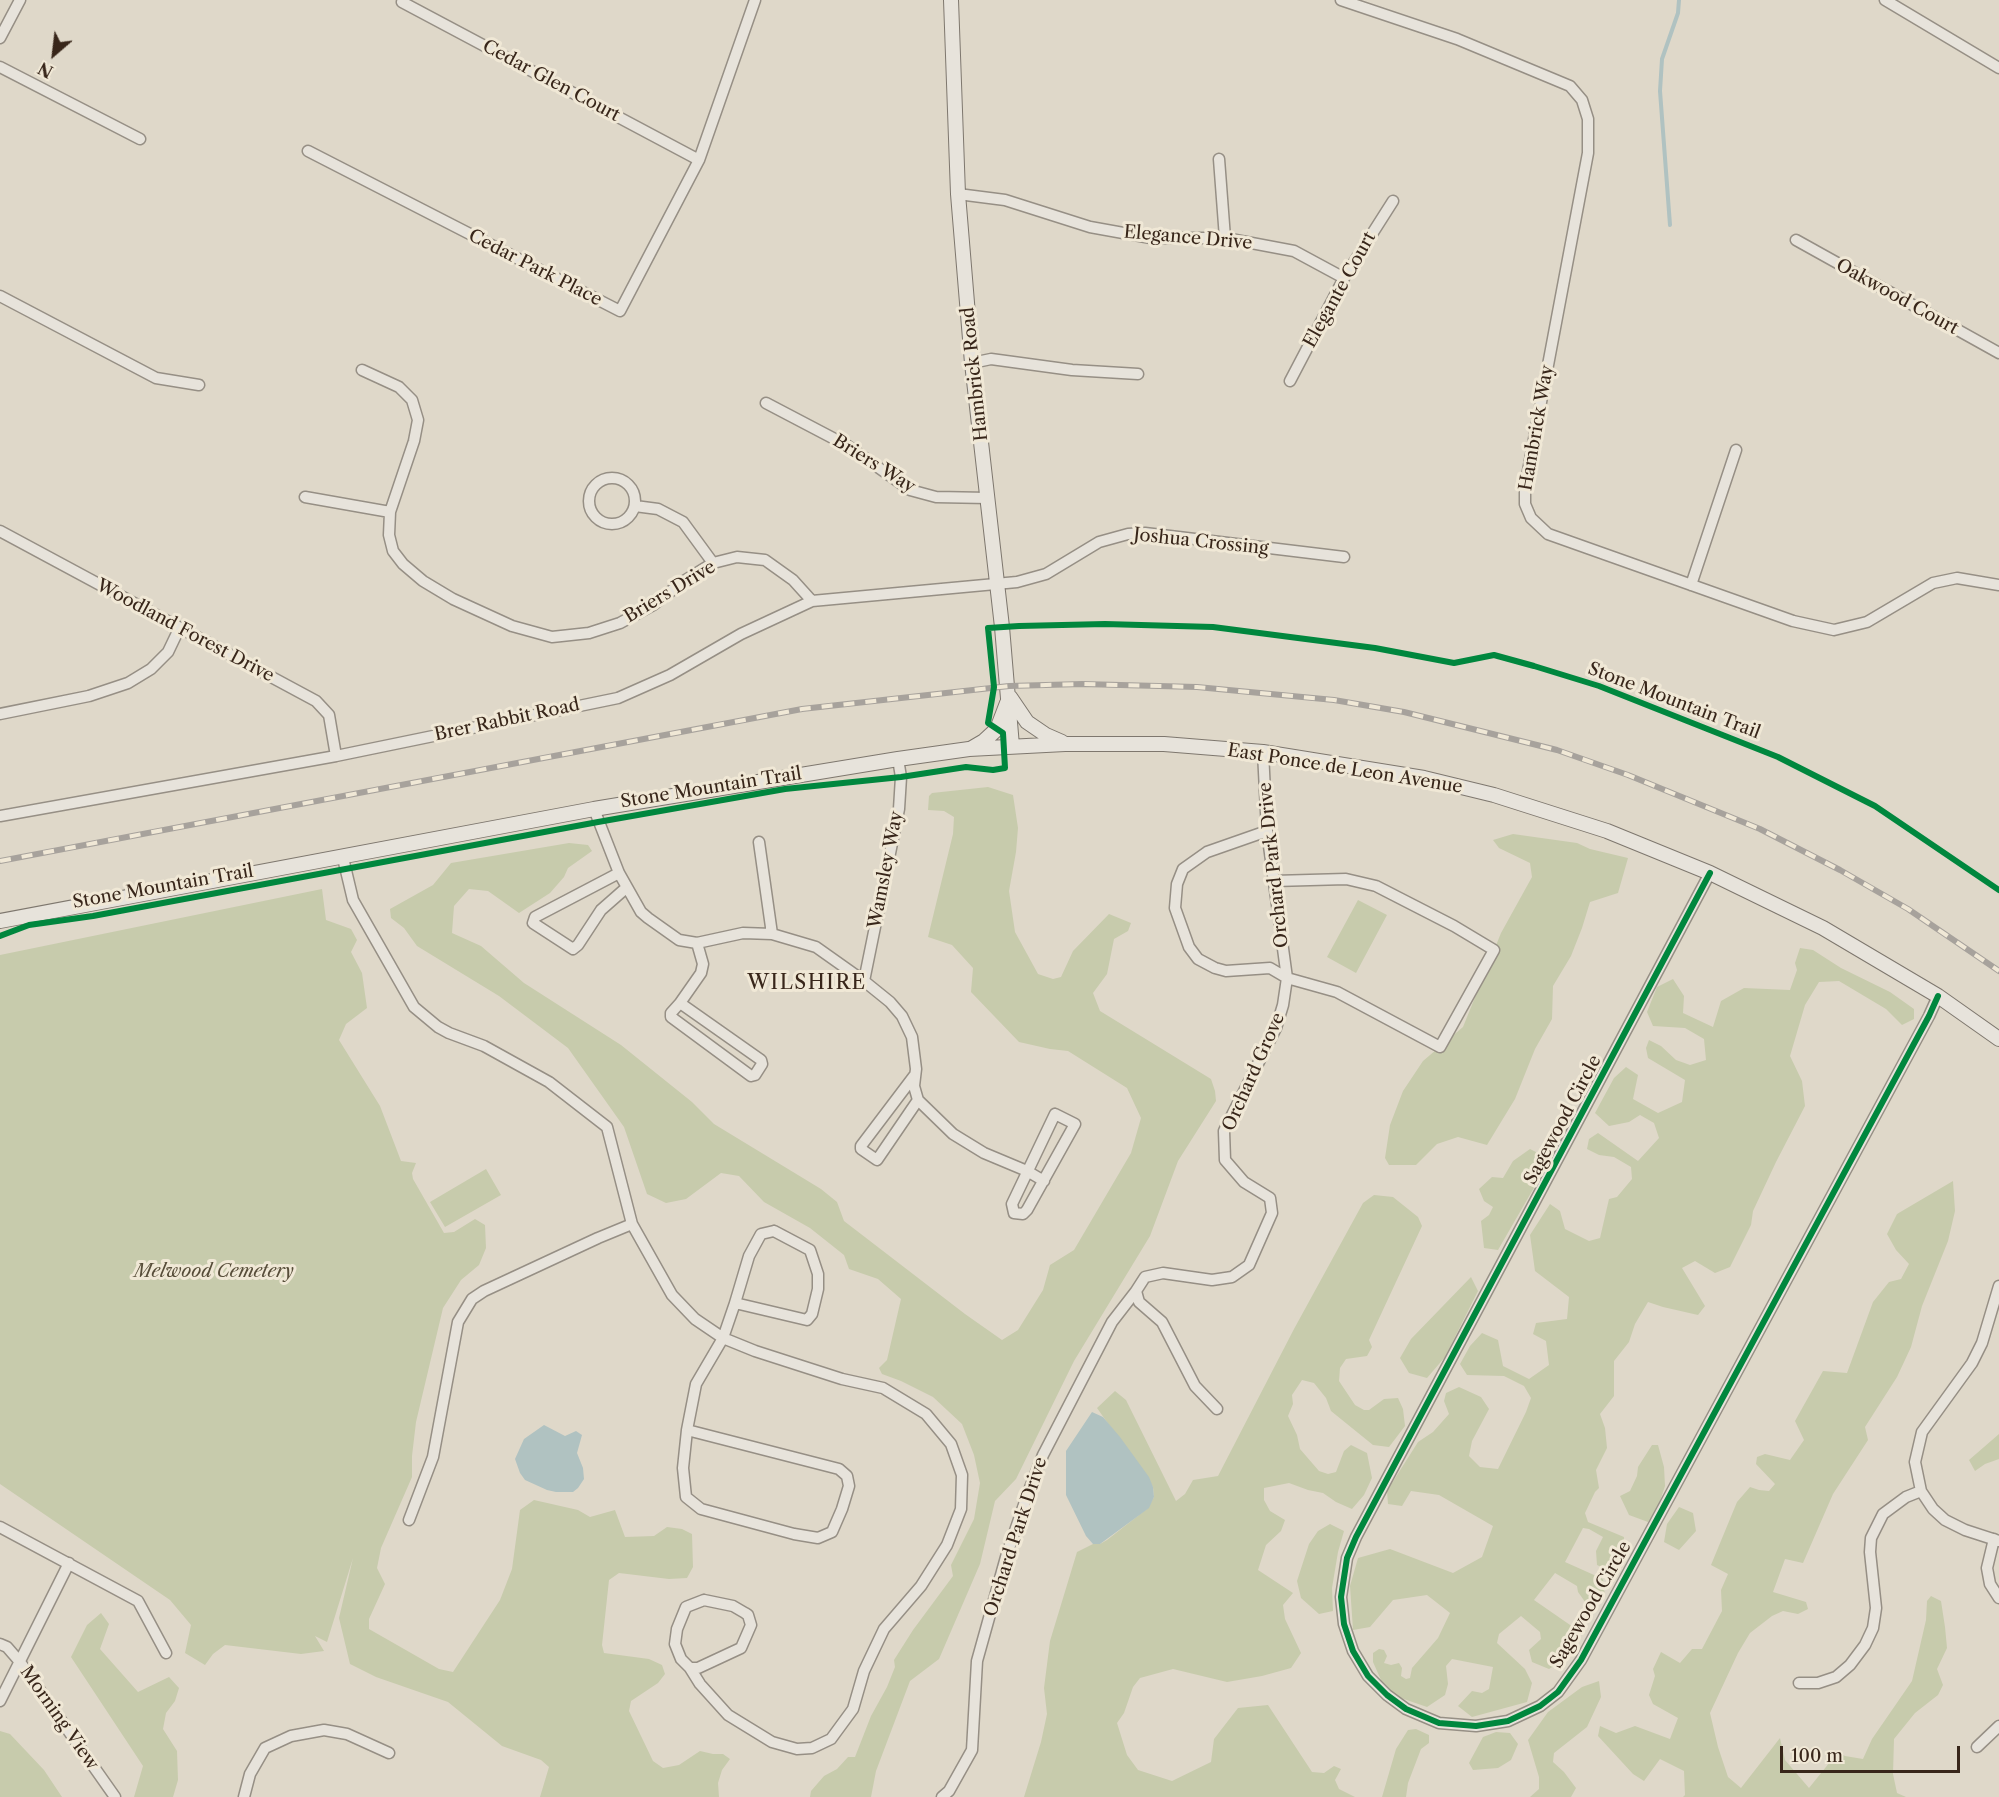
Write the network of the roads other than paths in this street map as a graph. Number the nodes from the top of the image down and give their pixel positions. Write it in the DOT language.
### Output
graph roads {
  1 [pos="20,0"];
  2 [pos="755,0"];
  3 [pos="951,0"];
  4 [pos="1341,0"];
  5 [pos="1885,0"];
  6 [pos="402,2"];
  7 [pos="0,38"];
  8 [pos="0,67"];
  9 [pos="1999,68"];
  10 [pos="140,139"];
  11 [pos="308,151"];
  12 [pos="1219,159"];
  13 [pos="699,160"];
  14 [pos="958,194"];
  15 [pos="1392,201"];
  16 [pos="1225,238"];
  17 [pos="1796,240"];
  18 [pos="1344,278"];
  19 [pos="0,296"];
  20 [pos="1999,352"];
  21 [pos="972,363"];
  22 [pos="362,370"];
  23 [pos="1138,374"];
  24 [pos="1290,381"];
  25 [pos="198,385"];
  26 [pos="766,403"];
  27 [pos="1736,450"];
  28 [pos="305,496"];
  29 [pos="988,498"];
  30 [pos="635,506"];
  31 [pos="390,512"];
  32 [pos="0,531"];
  33 [pos="1344,557"];
  34 [pos="713,563"];
  35 [pos="998,584"];
  36 [pos="1691,585"];
  37 [pos="1999,585"];
  38 [pos="812,601"];
  39 [pos="179,629"];
  40 [pos="1009,696"];
  41 [pos="0,714"];
  42 [pos="1065,744"];
  43 [pos="1012,747"];
  44 [pos="969,749"];
  45 [pos="1263,752"];
  46 [pos="336,756"];
  47 [pos="898,759"];
  48 [pos="594,809"];
  49 [pos="0,816"];
  50 [pos="1267,831"];
  51 [pos="759,842"];
  52 [pos="343,858"];
  53 [pos="619,873"];
  54 [pos="1710,873"];
  55 [pos="1274,881"];
  56 [pos="626,888"];
  57 [pos="0,921"];
  58 [pos="772,934"];
  59 [pos="697,943"];
  60 [pos="1287,978"];
  61 [pos="864,981"];
  62 [pos="1938,996"];
  63 [pos="680,1003"];
  64 [pos="1999,1039"];
  65 [pos="915,1076"];
  66 [pos="918,1100"];
  67 [pos="1027,1171"];
  68 [pos="1044,1181"];
  69 [pos="632,1224"];
  70 [pos="1999,1286"];
  71 [pos="1136,1291"];
  72 [pos="735,1303"];
  73 [pos="723,1338"];
  74 [pos="1217,1409"];
  75 [pos="687,1430"];
  76 [pos="1921,1491"];
  77 [pos="409,1520"];
  78 [pos="0,1527"];
  79 [pos="1996,1540"];
  80 [pos="69,1563"];
  81 [pos="1999,1598"];
  82 [pos="0,1644"];
  83 [pos="166,1653"];
  84 [pos="20,1662"];
  85 [pos="690,1668"];
  86 [pos="1799,1683"];
  87 [pos="0,1701"];
  88 [pos="1999,1726"];
  89 [pos="1977,1747"];
  90 [pos="389,1753"];
  91 [pos="115,1797"];
  92 [pos="244,1797"];
  93 [pos="942,1797"];
  1 -- 7 [label="street"];
  2 -- 13 [label="street, Cedar Park Place"];
  3 -- 14 [label="main road, Hambrick Road"];
  4 -- 36 [label="street, Hambrick Way"];
  5 -- 9 [label="street"];
  6 -- 13 [label="street, Cedar Glen Court"];
  8 -- 10 [label="street"];
  11 -- 13 [label="street, Cedar Park Place"];
  12 -- 16 [label="street"];
  14 -- 16 [label="street, Elegance Drive"];
  14 -- 21 [label="main road, Hambrick Road"];
  15 -- 18 [label="street, Elegante Court"];
  16 -- 18 [label="street, Elegance Drive"];
  17 -- 20 [label="street, Oakwood Court"];
  18 -- 24 [label="street, Elegante Court"];
  19 -- 25 [label="street"];
  21 -- 23 [label="street"];
  21 -- 29 [label="main road, Hambrick Road"];
  22 -- 31 [label="street, Briers Drive"];
  26 -- 29 [label="street, Briers Way"];
  27 -- 36 [label="street"];
  28 -- 31 [label="street"];
  29 -- 35 [label="main road, Hambrick Road"];
  30 -- 30 [label="street"];
  30 -- 34 [label="street"];
  31 -- 34 [label="street, Briers Drive"];
  32 -- 39 [label="street, Woodland Forest Drive"];
  33 -- 35 [label="street, Joshua Crossing"];
  34 -- 38 [label="street, Briers Drive"];
  35 -- 38 [label="street, Brer Rabbit Road"];
  35 -- 40 [label="main road, Hambrick Road"];
  36 -- 37 [label="street, Hambrick Way"];
  38 -- 46 [label="street, Brer Rabbit Road"];
  39 -- 41 [label="street"];
  39 -- 46 [label="street, Woodland Forest Drive"];
  40 -- 42 [label="main road"];
  40 -- 43 [label="main road, Hambrick Road"];
  40 -- 44 [label="main road"];
  42 -- 43 [label="main road, East Ponce de Leon Avenue"];
  42 -- 45 [label="main road, East Ponce de Leon Avenue"];
  43 -- 44 [label="main road, East Ponce de Leon Avenue"];
  44 -- 47 [label="main road, East Ponce de Leon Avenue"];
  45 -- 50 [label="street, Orchard Park Drive"];
  45 -- 54 [label="main road, East Ponce de Leon Avenue"];
  46 -- 49 [label="street, Brer Rabbit Road"];
  47 -- 48 [label="main road, East Ponce de Leon Avenue"];
  47 -- 61 [label="street, Wamsley Way"];
  48 -- 52 [label="main road, East Ponce de Leon Avenue"];
  48 -- 53 [label="street"];
  50 -- 55 [label="street, Orchard Park Drive"];
  50 -- 60 [label="street"];
  51 -- 58 [label="street"];
  52 -- 57 [label="main road, East Ponce de Leon Avenue"];
  52 -- 69 [label="street"];
  53 -- 56 [label="street"];
  53 -- 56 [label="street"];
  54 -- 62 [label="main road, East Ponce de Leon Avenue"];
  54 -- 62 [label="street, Sagewood Circle"];
  55 -- 60 [label="street, Orchard Park Drive"];
  55 -- 60 [label="street"];
  56 -- 59 [label="street"];
  58 -- 59 [label="street"];
  58 -- 61 [label="street"];
  59 -- 63 [label="street"];
  60 -- 71 [label="street, Orchard Grove"];
  61 -- 65 [label="street"];
  62 -- 64 [label="main road, East Ponce de Leon Avenue"];
  63 -- 63 [label="street"];
  65 -- 66 [label="street"];
  65 -- 66 [label="street"];
  66 -- 67 [label="street"];
  67 -- 68 [label="street"];
  67 -- 68 [label="street"];
  67 -- 68 [label="street"];
  69 -- 73 [label="street"];
  69 -- 77 [label="street"];
  70 -- 76 [label="street"];
  71 -- 74 [label="street"];
  71 -- 93 [label="street, Orchard Park Drive"];
  72 -- 72 [label="street"];
  72 -- 73 [label="street"];
  73 -- 75 [label="street"];
  73 -- 85 [label="street"];
  75 -- 75 [label="street"];
  76 -- 79 [label="street"];
  76 -- 86 [label="street"];
  78 -- 80 [label="street"];
  79 -- 81 [label="street"];
  80 -- 83 [label="street"];
  80 -- 84 [label="street"];
  82 -- 84 [label="street, Morning View"];
  84 -- 87 [label="street"];
  84 -- 91 [label="street, Morning View"];
  85 -- 85 [label="street"];
  88 -- 89 [label="street"];
  90 -- 92 [label="street"];
}
